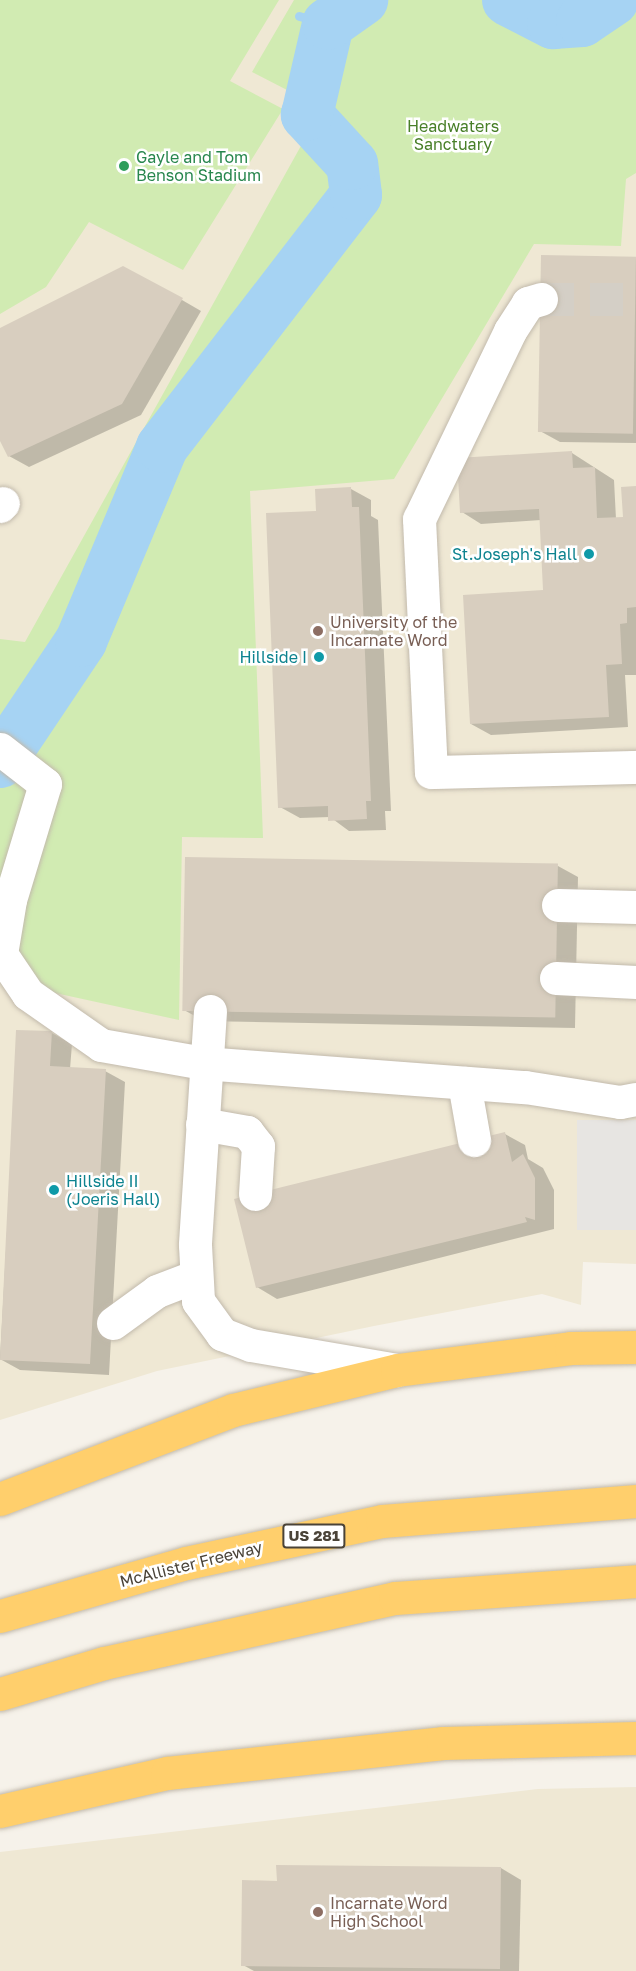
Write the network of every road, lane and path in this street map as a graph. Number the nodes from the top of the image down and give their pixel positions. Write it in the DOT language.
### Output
graph roads {
  1 [pos="541,299"];
  2 [pos="0,749"];
  3 [pos="636,767"];
  4 [pos="558,905"];
  5 [pos="636,907"];
  6 [pos="556,978"];
  7 [pos="636,982"];
  8 [pos="210,1011"];
  9 [pos="203,1064"];
  10 [pos="464,1083"];
  11 [pos="636,1099"];
  12 [pos="202,1125"];
  13 [pos="474,1140"];
  14 [pos="255,1194"];
  15 [pos="194,1277"];
  16 [pos="113,1323"];
  17 [pos="636,1347"];
  18 [pos="397,1370"];
  19 [pos="0,1499"];
  20 [pos="636,1501"];
  21 [pos="636,1581"];
  22 [pos="0,1616"];
  23 [pos="0,1694"];
  24 [pos="636,1738"];
  25 [pos="0,1811"];
  1 -- 3 [label="lane"];
  2 -- 9 [label="lane"];
  4 -- 5 [label="lane"];
  6 -- 7 [label="lane"];
  8 -- 9 [label="lane"];
  9 -- 10 [label="lane"];
  9 -- 12 [label="lane"];
  10 -- 11 [label="lane"];
  10 -- 13 [label="lane"];
  12 -- 14 [label="lane"];
  12 -- 15 [label="lane"];
  15 -- 16 [label="lane"];
  15 -- 18 [label="lane"];
  17 -- 18 [label="highway"];
  18 -- 19 [label="highway"];
  20 -- 22 [label="highway, McAllister Freeway / US 281"];
  21 -- 23 [label="highway"];
  24 -- 25 [label="highway"];
}
